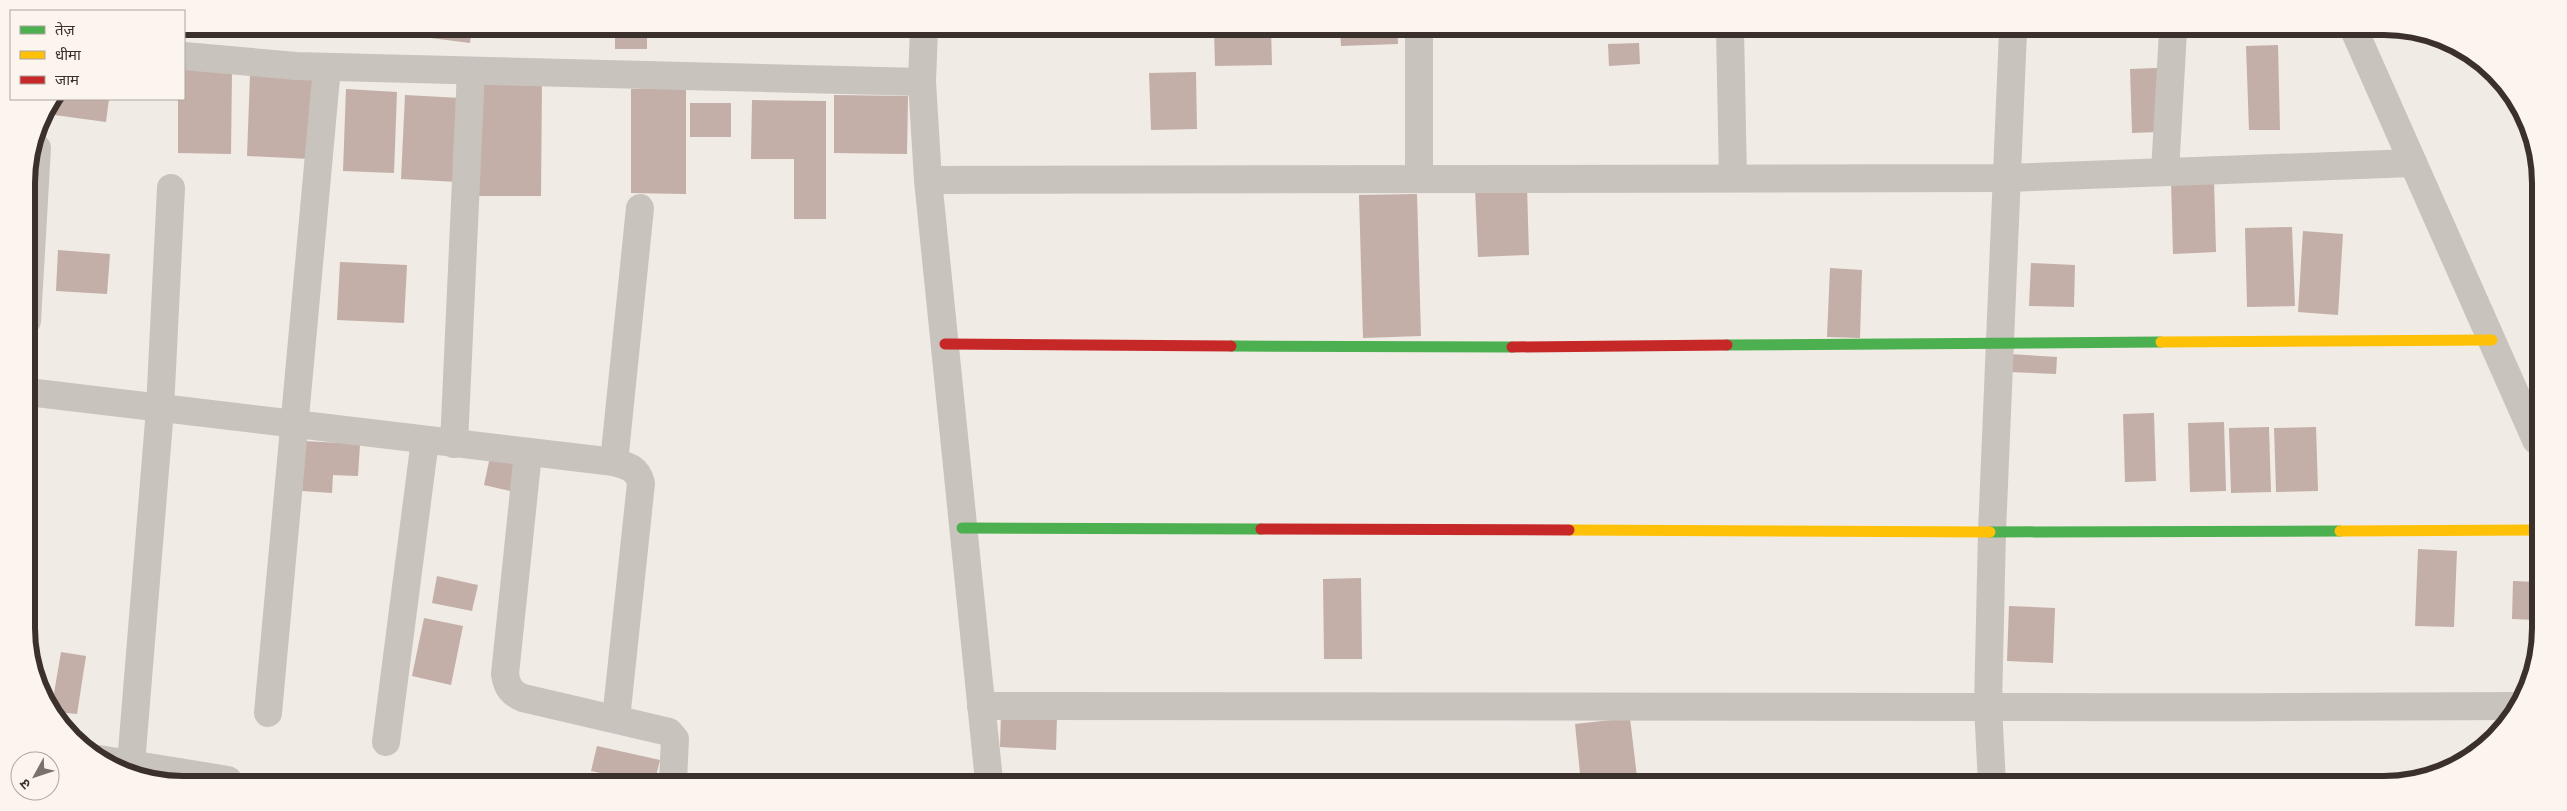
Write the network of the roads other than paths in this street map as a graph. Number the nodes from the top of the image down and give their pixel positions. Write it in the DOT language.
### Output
graph roads {
  1 [pos="924,35"];
  2 [pos="1419,35"];
  3 [pos="1730,35"];
  4 [pos="2013,35"];
  5 [pos="2173,35"];
  6 [pos="2356,35"];
  7 [pos="185,56"];
  8 [pos="327,67"];
  9 [pos="471,70"];
  10 [pos="922,82"];
  11 [pos="2413,163"];
  12 [pos="36,164"];
  13 [pos="2165,172"];
  14 [pos="1733,178"];
  15 [pos="2007,178"];
  16 [pos="1419,179"];
  17 [pos="928,180"];
  18 [pos="35,183"];
  19 [pos="171,188"];
  20 [pos="640,208"];
  21 [pos="2492,340"];
  22 [pos="2000,343"];
  23 [pos="945,344"];
  24 [pos="35,393"];
  25 [pos="160,409"];
  26 [pos="295,424"];
  27 [pos="2532,431"];
  28 [pos="425,440"];
  29 [pos="454,444"];
  30 [pos="528,453"];
  31 [pos="614,462"];
  32 [pos="962,528"];
  33 [pos="2532,530"];
  34 [pos="1992,532"];
  35 [pos="981,706"];
  36 [pos="1988,706"];
  37 [pos="2509,706"];
  38 [pos="268,712"];
  39 [pos="616,719"];
  40 [pos="386,742"];
  41 [pos="121,762"];
  42 [pos="131,764"];
  43 [pos="204,776"];
  44 [pos="673,776"];
  45 [pos="988,776"];
  46 [pos="1992,776"];
  1 -- 10 [label="street"];
  2 -- 16 [label="street"];
  3 -- 14 [label="street"];
  4 -- 15 [label="street"];
  5 -- 13 [label="street"];
  6 -- 11 [label="street"];
  7 -- 8 [label="street"];
  8 -- 9 [label="street"];
  8 -- 26 [label="street"];
  9 -- 10 [label="street"];
  9 -- 29 [label="street"];
  10 -- 17 [label="street"];
  11 -- 13 [label="street"];
  11 -- 21 [label="street"];
  12 -- 18 [label="street"];
  13 -- 15 [label="street"];
  14 -- 15 [label="street"];
  14 -- 16 [label="street"];
  15 -- 22 [label="street"];
  16 -- 17 [label="street"];
  17 -- 23 [label="street"];
  19 -- 25 [label="street"];
  20 -- 31 [label="street"];
  21 -- 22 [label="street"];
  21 -- 27 [label="street"];
  22 -- 23 [label="street"];
  22 -- 34 [label="street"];
  23 -- 32 [label="street"];
  24 -- 25 [label="street"];
  25 -- 26 [label="street"];
  25 -- 42 [label="street"];
  26 -- 28 [label="street"];
  26 -- 38 [label="street"];
  28 -- 29 [label="street"];
  28 -- 40 [label="street"];
  29 -- 30 [label="street"];
  30 -- 31 [label="street"];
  30 -- 39 [label="street"];
  31 -- 39 [label="street"];
  32 -- 34 [label="street"];
  32 -- 35 [label="street"];
  33 -- 34 [label="street"];
  34 -- 36 [label="street"];
  35 -- 36 [label="street"];
  35 -- 45 [label="street"];
  36 -- 37 [label="street"];
  36 -- 46 [label="street"];
  39 -- 44 [label="street"];
  41 -- 42 [label="street"];
  42 -- 43 [label="street"];
}
